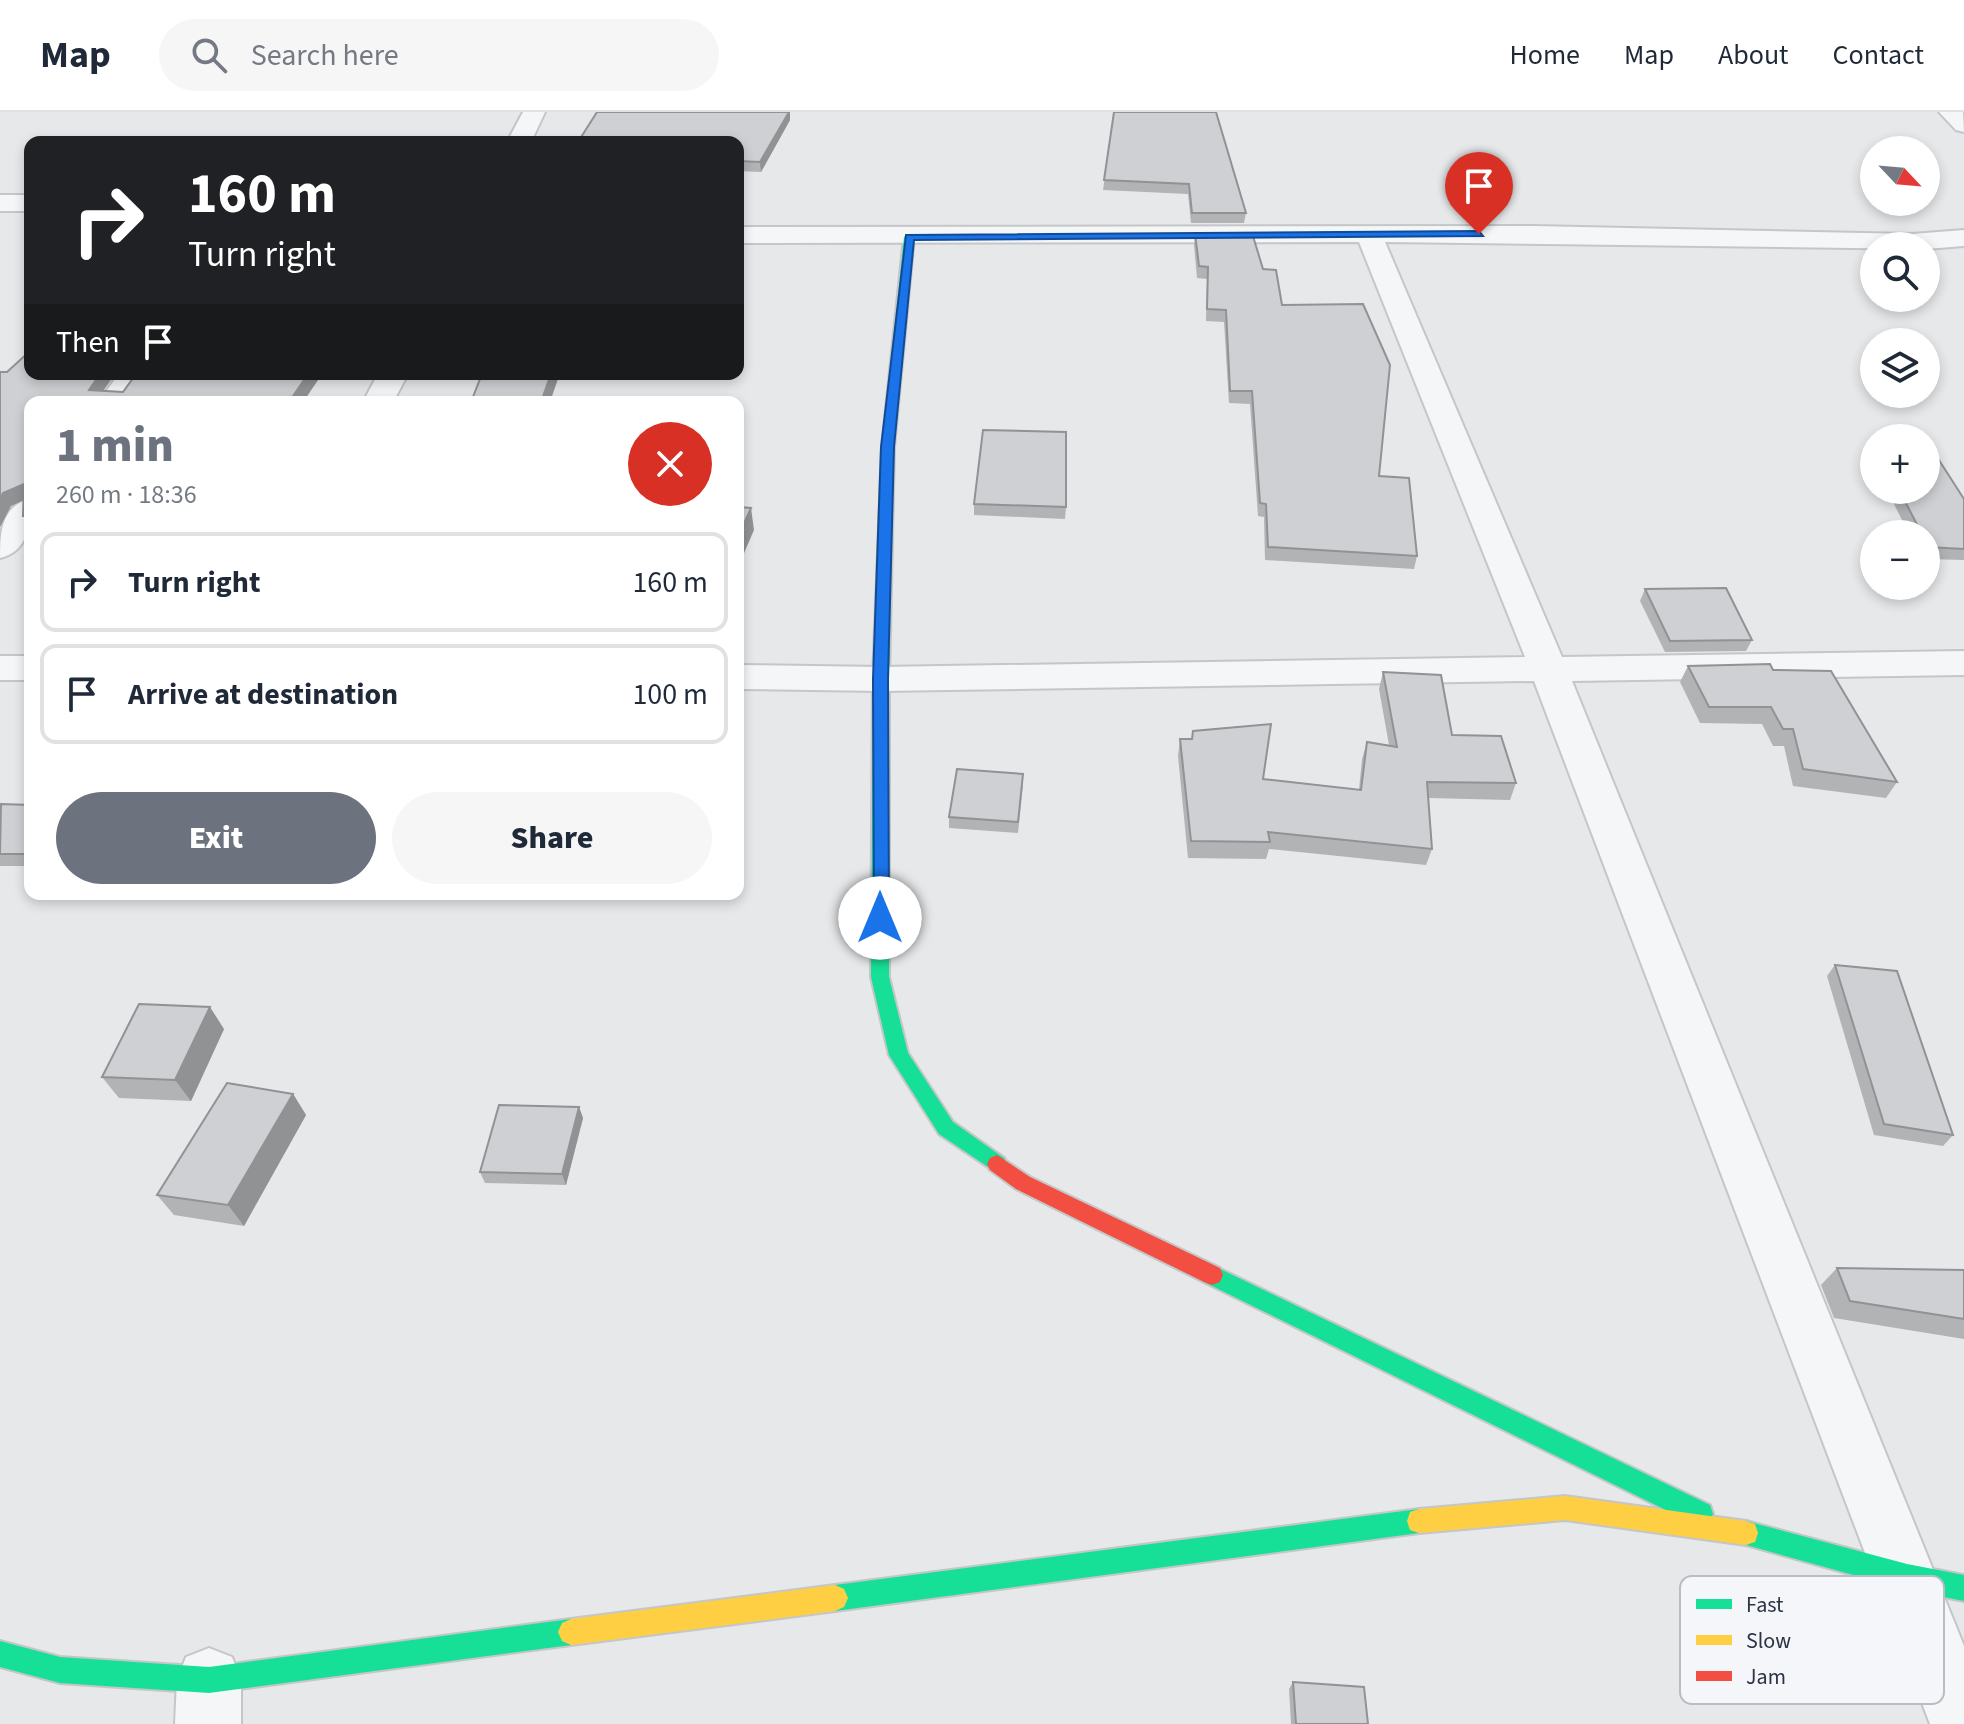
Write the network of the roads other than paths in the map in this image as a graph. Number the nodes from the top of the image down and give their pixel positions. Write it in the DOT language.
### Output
graph roads {
  1 [pos="534,112"];
  2 [pos="1950,112"];
  3 [pos="1964,125"];
  4 [pos="522,136"];
  5 [pos="0,203"];
  6 [pos="24,203"];
  7 [pos="1369,234"];
  8 [pos="744,235"];
  9 [pos="909,237"];
  10 [pos="1964,238"];
  11 [pos="130,380"];
  12 [pos="118,396"];
  13 [pos="24,517"];
  14 [pos="0,548"];
  15 [pos="1964,663"];
  16 [pos="0,668"];
  17 [pos="24,668"];
  18 [pos="1548,669"];
  19 [pos="744,677"];
  20 [pos="881,679"];
  21 [pos="1732,1529"];
  22 [pos="1913,1576"];
  23 [pos="1933,1576"];
  24 [pos="1944,1624"];
  25 [pos="0,1654"];
  26 [pos="208,1702"];
  27 [pos="1963,1724"];
  1 -- 4 [label="street"];
  2 -- 3 [label="street"];
  5 -- 6 [label="street"];
  7 -- 9 [label="street"];
  7 -- 10 [label="street"];
  7 -- 18 [label="street"];
  8 -- 9 [label="street"];
  9 -- 20 [label="street"];
  11 -- 12 [label="street"];
  13 -- 14 [label="street"];
  15 -- 18 [label="street"];
  16 -- 17 [label="street"];
  18 -- 20 [label="street"];
  18 -- 23 [label="street"];
  19 -- 20 [label="street"];
  20 -- 21 [label="street"];
  21 -- 22 [label="street"];
  21 -- 26 [label="street"];
  24 -- 27 [label="street"];
  25 -- 26 [label="street"];
}
